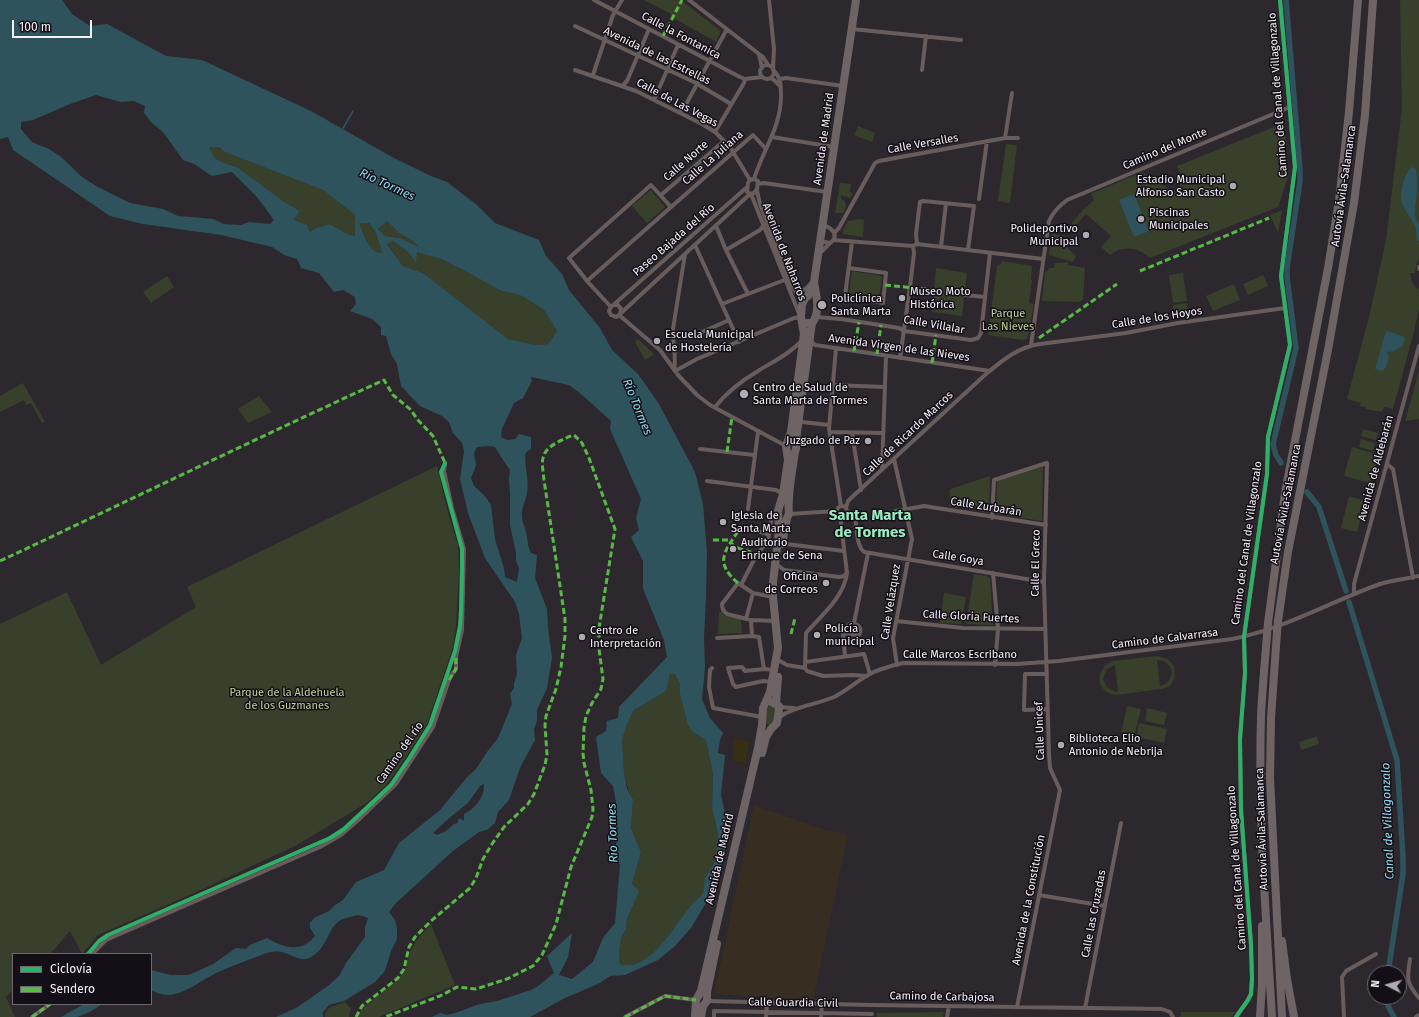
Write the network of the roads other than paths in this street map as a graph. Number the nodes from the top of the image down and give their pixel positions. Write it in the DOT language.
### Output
graph roads {
  1 [pos="594,0"];
  2 [pos="622,0"];
  3 [pos="689,0"];
  4 [pos="769,0"];
  5 [pos="856,0"];
  6 [pos="1280,0"];
  7 [pos="1358,0"];
  8 [pos="1373,0"];
  9 [pos="616,11"];
  10 [pos="574,26"];
  11 [pos="649,29"];
  12 [pos="727,29"];
  13 [pos="852,29"];
  14 [pos="926,36"];
  15 [pos="961,40"];
  16 [pos="605,41"];
  17 [pos="678,45"];
  18 [pos="759,54"];
  19 [pos="637,55"];
  20 [pos="710,62"];
  21 [pos="768,66"];
  22 [pos="762,68"];
  23 [pos="773,69"];
  24 [pos="575,70"];
  25 [pos="668,70"];
  26 [pos="922,70"];
  27 [pos="594,75"];
  28 [pos="762,76"];
  29 [pos="745,78"];
  30 [pos="770,78"];
  31 [pos="780,80"];
  32 [pos="697,85"];
  33 [pos="622,86"];
  34 [pos="843,86"];
  35 [pos="782,88"];
  36 [pos="1012,93"];
  37 [pos="654,100"];
  38 [pos="731,104"];
  39 [pos="1290,107"];
  40 [pos="678,112"];
  41 [pos="715,132"];
  42 [pos="772,138"];
  43 [pos="1005,138"];
  44 [pos="1018,138"];
  45 [pos="724,141"];
  46 [pos="987,141"];
  47 [pos="834,146"];
  48 [pos="766,149"];
  49 [pos="734,153"];
  50 [pos="752,179"];
  51 [pos="758,184"];
  52 [pos="746,188"];
  53 [pos="756,192"];
  54 [pos="827,192"];
  55 [pos="750,194"];
  56 [pos="661,195"];
  57 [pos="980,199"];
  58 [pos="946,203"];
  59 [pos="671,207"];
  60 [pos="842,222"];
  61 [pos="764,225"];
  62 [pos="716,226"];
  63 [pos="826,226"];
  64 [pos="834,233"];
  65 [pos="820,241"];
  66 [pos="831,242"];
  67 [pos="852,242"];
  68 [pos="695,245"];
  69 [pos="915,245"];
  70 [pos="941,247"];
  71 [pos="726,250"];
  72 [pos="968,250"];
  73 [pos="990,253"];
  74 [pos="685,254"];
  75 [pos="818,256"];
  76 [pos="1043,260"];
  77 [pos="817,265"];
  78 [pos="849,268"];
  79 [pos="786,279"];
  80 [pos="587,281"];
  81 [pos="814,282"];
  82 [pos="794,289"];
  83 [pos="748,294"];
  84 [pos="964,295"];
  85 [pos="807,297"];
  86 [pos="985,297"];
  87 [pos="817,302"];
  88 [pos="722,304"];
  89 [pos="612,306"];
  90 [pos="1285,308"];
  91 [pos="620,314"];
  92 [pos="801,318"];
  93 [pos="729,320"];
  94 [pos="813,320"];
  95 [pos="904,330"];
  96 [pos="691,337"];
  97 [pos="806,339"];
  98 [pos="739,342"];
  99 [pos="1031,345"];
  100 [pos="1419,346"];
  101 [pos="836,348"];
  102 [pos="886,356"];
  103 [pos="900,358"];
  104 [pos="674,370"];
  105 [pos="985,372"];
  106 [pos="832,385"];
  107 [pos="885,388"];
  108 [pos="715,407"];
  109 [pos="798,424"];
  110 [pos="829,425"];
  111 [pos="758,432"];
  112 [pos="830,432"];
  113 [pos="852,433"];
  114 [pos="884,433"];
  115 [pos="790,448"];
  116 [pos="700,449"];
  117 [pos="754,455"];
  118 [pos="894,459"];
  119 [pos="445,463"];
  120 [pos="1387,464"];
  121 [pos="882,470"];
  122 [pos="707,482"];
  123 [pos="750,487"];
  124 [pos="861,490"];
  125 [pos="783,494"];
  126 [pos="840,504"];
  127 [pos="748,509"];
  128 [pos="906,509"];
  129 [pos="847,510"];
  130 [pos="837,511"];
  131 [pos="896,511"];
  132 [pos="783,513"];
  133 [pos="840,516"];
  134 [pos="992,518"];
  135 [pos="1046,526"];
  136 [pos="738,530"];
  137 [pos="769,535"];
  138 [pos="782,545"];
  139 [pos="844,551"];
  140 [pos="868,553"];
  141 [pos="908,560"];
  142 [pos="779,566"];
  143 [pos="847,573"];
  144 [pos="993,573"];
  145 [pos="1419,576"];
  146 [pos="1413,578"];
  147 [pos="1044,582"];
  148 [pos="739,584"];
  149 [pos="752,593"];
  150 [pos="1354,594"];
  151 [pos="773,597"];
  152 [pos="749,619"];
  153 [pos="776,621"];
  154 [pos="896,621"];
  155 [pos="854,623"];
  156 [pos="998,629"];
  157 [pos="1045,629"];
  158 [pos="843,633"];
  159 [pos="752,636"];
  160 [pos="1244,637"];
  161 [pos="717,638"];
  162 [pos="845,656"];
  163 [pos="780,661"];
  164 [pos="805,662"];
  165 [pos="1046,662"];
  166 [pos="897,665"];
  167 [pos="996,665"];
  168 [pos="712,668"];
  169 [pos="764,669"];
  170 [pos="806,669"];
  171 [pos="774,670"];
  172 [pos="853,674"];
  173 [pos="1047,674"];
  174 [pos="869,675"];
  175 [pos="772,682"];
  176 [pos="855,685"];
  177 [pos="765,704"];
  178 [pos="777,706"];
  179 [pos="797,708"];
  180 [pos="1048,709"];
  181 [pos="778,718"];
  182 [pos="762,721"];
  183 [pos="771,729"];
  184 [pos="1059,797"];
  185 [pos="1121,823"];
  186 [pos="1264,883"];
  187 [pos="1039,894"];
  188 [pos="1275,902"];
  189 [pos="1105,906"];
  190 [pos="93,953"];
  191 [pos="1376,954"];
  192 [pos="1410,959"];
  193 [pos="1419,998"];
  194 [pos="701,1001"];
  195 [pos="767,1002"];
  196 [pos="822,1004"];
  197 [pos="49,1005"];
  198 [pos="872,1005"];
  199 [pos="949,1006"];
  200 [pos="1017,1007"];
  201 [pos="1085,1008"];
  202 [pos="767,1012"];
  203 [pos="822,1015"];
  204 [pos="872,1015"];
  205 [pos="1419,1015"];
  206 [pos="32,1017"];
  207 [pos="626,1017"];
  208 [pos="695,1017"];
  209 [pos="701,1017"];
  210 [pos="714,1017"];
  211 [pos="766,1017"];
  212 [pos="947,1017"];
  213 [pos="1173,1017"];
  214 [pos="1236,1017"];
  215 [pos="1260,1017"];
  216 [pos="1272,1017"];
  217 [pos="1282,1017"];
  218 [pos="1294,1017"];
  219 [pos="1344,1017"];
  220 [pos="1416,1017"];
  1 -- 9 [label="street, Calle la Fontanica"];
  2 -- 9 [label="street"];
  3 -- 12 [label="street"];
  4 -- 23 [label="street"];
  5 -- 13 [label="highway, Avenida de Madrid"];
  6 -- 39 [label="street, Camino del Canal de Villagonzalo"];
  7 -- 186 [label="highway, Autovía Ávila-Salamanca, bridge"];
  8 -- 188 [label="highway, Autovía Ávila-Salamanca, bridge"];
  9 -- 11 [label="street, Calle la Fontanica"];
  9 -- 16 [label="street"];
  10 -- 16 [label="street, Avenida de las Estrellas"];
  11 -- 17 [label="street, Calle la Fontanica"];
  11 -- 19 [label="street"];
  12 -- 18 [label="street"];
  12 -- 20 [label="street"];
  13 -- 14 [label="street"];
  13 -- 34 [label="highway, Avenida de Madrid"];
  14 -- 15 [label="street"];
  14 -- 26 [label="street"];
  16 -- 19 [label="street, Avenida de las Estrellas"];
  16 -- 27 [label="street"];
  17 -- 20 [label="street, Calle la Fontanica"];
  17 -- 25 [label="street"];
  18 -- 21 [label="street"];
  18 -- 22 [label="street"];
  19 -- 25 [label="street, Avenida de las Estrellas"];
  19 -- 33 [label="street"];
  20 -- 29 [label="street, Calle la Fontanica"];
  20 -- 32 [label="street"];
  21 -- 22 [label="street"];
  21 -- 23 [label="street"];
  22 -- 28 [label="street"];
  23 -- 30 [label="street"];
  23 -- 31 [label="street"];
  24 -- 27 [label="street, Calle de Las Vegas"];
  25 -- 32 [label="street, Avenida de las Estrellas"];
  25 -- 37 [label="street"];
  27 -- 33 [label="street, Calle de Las Vegas"];
  28 -- 29 [label="street, Calle la Fontanica"];
  28 -- 30 [label="street"];
  29 -- 38 [label="street"];
  30 -- 35 [label="street"];
  31 -- 34 [label="street"];
  31 -- 35 [label="street"];
  32 -- 38 [label="street, Avenida de las Estrellas"];
  32 -- 40 [label="street"];
  33 -- 37 [label="street, Calle de Las Vegas"];
  34 -- 47 [label="highway, Avenida de Madrid"];
  35 -- 42 [label="street"];
  36 -- 43 [label="street"];
  37 -- 40 [label="street, Calle de Las Vegas"];
  38 -- 41 [label="street"];
  39 -- 76 [label="street, Camino del Monte"];
  39 -- 90 [label="street, Camino del Canal de Villagonzalo"];
  40 -- 41 [label="street, Calle de Las Vegas"];
  41 -- 45 [label="street, Calle de Las Vegas"];
  42 -- 47 [label="street"];
  42 -- 48 [label="street"];
  43 -- 44 [label="street, Calle Versalles"];
  43 -- 46 [label="street, Calle Versalles"];
  45 -- 49 [label="street, Calle de Las Vegas"];
  45 -- 56 [label="street, Calle Norte"];
  46 -- 57 [label="street"];
  46 -- 60 [label="street, Calle Versalles"];
  47 -- 54 [label="highway, Avenida de Madrid"];
  48 -- 49 [label="street, Calle La Juliana"];
  48 -- 50 [label="street"];
  49 -- 50 [label="street, Calle de Las Vegas"];
  49 -- 59 [label="street, Calle La Juliana"];
  50 -- 51 [label="street, Calle de Las Vegas"];
  50 -- 52 [label="street"];
  51 -- 53 [label="street"];
  51 -- 54 [label="street"];
  52 -- 55 [label="street, Avenida de Naharros"];
  52 -- 89 [label="street, Paseo Bajada del Río"];
  53 -- 55 [label="street"];
  53 -- 79 [label="street, Avenida de Naharros"];
  54 -- 63 [label="highway, Avenida de Madrid"];
  55 -- 61 [label="street, Avenida de Naharros"];
  55 -- 62 [label="street, Paseo Bajada del Río"];
  56 -- 59 [label="street"];
  56 -- 80 [label="street"];
  58 -- 69 [label="street"];
  58 -- 70 [label="street"];
  58 -- 72 [label="street"];
  59 -- 80 [label="street, Calle La Juliana"];
  60 -- 63 [label="street"];
  60 -- 64 [label="street, Calle Versalles"];
  61 -- 71 [label="street"];
  61 -- 79 [label="street, Avenida de Naharros"];
  62 -- 68 [label="street, Paseo Bajada del Río"];
  62 -- 71 [label="street"];
  63 -- 64 [label="street"];
  63 -- 65 [label="highway, Avenida de Madrid"];
  64 -- 66 [label="street"];
  65 -- 66 [label="street"];
  65 -- 75 [label="highway, Avenida de Madrid"];
  66 -- 67 [label="street"];
  66 -- 75 [label="street"];
  67 -- 69 [label="street"];
  67 -- 78 [label="street"];
  68 -- 74 [label="street, Paseo Bajada del Río"];
  68 -- 88 [label="street"];
  69 -- 70 [label="street"];
  69 -- 95 [label="street"];
  70 -- 72 [label="street"];
  71 -- 83 [label="street"];
  72 -- 73 [label="street"];
  73 -- 76 [label="street"];
  73 -- 86 [label="street"];
  74 -- 91 [label="street, Paseo Bajada del Río"];
  74 -- 104 [label="street"];
  75 -- 77 [label="highway, Avenida de Madrid"];
  76 -- 99 [label="street"];
  77 -- 81 [label="highway, Avenida de Madrid"];
  77 -- 82 [label="street, Avenida de Naharros"];
  78 -- 78 [label="street"];
  79 -- 82 [label="street, Avenida de Naharros"];
  79 -- 83 [label="street"];
  79 -- 92 [label="street, Avenida de Naharros"];
  80 -- 89 [label="street"];
  81 -- 85 [label="highway, Avenida de Madrid"];
  81 -- 87 [label="highway, Avenida de Madrid"];
  82 -- 85 [label="street, Avenida de Naharros"];
  83 -- 88 [label="street"];
  84 -- 86 [label="street"];
  85 -- 87 [label="highway"];
  85 -- 92 [label="highway, Avenida de Madrid"];
  86 -- 95 [label="street, Calle Villalar"];
  87 -- 94 [label="highway, Avenida de Madrid"];
  88 -- 93 [label="street"];
  89 -- 91 [label="street"];
  89 -- 91 [label="street"];
  90 -- 99 [label="street, Calle de los Hoyos"];
  90 -- 160 [label="street, Camino del Canal de Villagonzalo"];
  91 -- 104 [label="street"];
  92 -- 94 [label="highway"];
  92 -- 97 [label="highway"];
  92 -- 98 [label="street"];
  93 -- 96 [label="street"];
  93 -- 98 [label="street"];
  94 -- 95 [label="street, Calle Villalar"];
  94 -- 97 [label="highway"];
  95 -- 103 [label="street"];
  97 -- 101 [label="street, Avenida Virgen de las Nieves"];
  97 -- 108 [label="street"];
  97 -- 109 [label="highway"];
  97 -- 115 [label="highway"];
  98 -- 104 [label="street"];
  99 -- 105 [label="street, Avenida Virgen de las Nieves"];
  100 -- 120 [label="street, Avenida de Aldebarán"];
  101 -- 102 [label="street, Avenida Virgen de las Nieves"];
  101 -- 106 [label="street"];
  102 -- 103 [label="street, Avenida Virgen de las Nieves"];
  102 -- 107 [label="street"];
  103 -- 105 [label="street, Avenida Virgen de las Nieves"];
  104 -- 108 [label="street"];
  105 -- 118 [label="street, Calle de Ricardo Marcos"];
  106 -- 107 [label="street"];
  106 -- 110 [label="street"];
  107 -- 114 [label="street"];
  108 -- 111 [label="street"];
  109 -- 110 [label="street"];
  109 -- 115 [label="highway"];
  110 -- 112 [label="street"];
  111 -- 115 [label="street"];
  111 -- 117 [label="street"];
  112 -- 113 [label="street"];
  112 -- 126 [label="street"];
  113 -- 114 [label="street"];
  113 -- 124 [label="street"];
  114 -- 121 [label="street"];
  115 -- 125 [label="highway"];
  115 -- 132 [label="highway"];
  116 -- 117 [label="street"];
  117 -- 123 [label="street"];
  118 -- 121 [label="street, Calle de Ricardo Marcos"];
  118 -- 128 [label="street"];
  119 -- 190 [label="street, Camino del río"];
  120 -- 146 [label="street"];
  120 -- 150 [label="street, Avenida de Aldebarán"];
  121 -- 124 [label="street, Calle de Ricardo Marcos"];
  122 -- 123 [label="street"];
  123 -- 125 [label="street"];
  123 -- 127 [label="street"];
  124 -- 129 [label="street, Calle de Ricardo Marcos"];
  125 -- 132 [label="highway"];
  126 -- 129 [label="street"];
  126 -- 130 [label="street"];
  128 -- 131 [label="street, Calle Zurbarán"];
  128 -- 134 [label="street, Calle Zurbarán"];
  128 -- 141 [label="street, Calle Velázquez"];
  129 -- 133 [label="street"];
  129 -- 140 [label="street"];
  130 -- 132 [label="street"];
  130 -- 133 [label="street"];
  132 -- 137 [label="street"];
  132 -- 138 [label="highway"];
  132 -- 151 [label="highway"];
  133 -- 139 [label="street"];
  134 -- 135 [label="street, Calle Zurbarán"];
  134 -- 135 [label="street, Calle El Greco"];
  135 -- 147 [label="street, Calle El Greco"];
  136 -- 137 [label="street"];
  137 -- 148 [label="street"];
  138 -- 139 [label="street"];
  138 -- 142 [label="highway"];
  139 -- 143 [label="street"];
  140 -- 141 [label="street, Calle Goya"];
  140 -- 155 [label="street"];
  141 -- 144 [label="street, Calle Goya"];
  141 -- 154 [label="street, Calle Velázquez"];
  142 -- 143 [label="street"];
  142 -- 163 [label="highway"];
  143 -- 164 [label="street"];
  144 -- 147 [label="street, Calle Goya"];
  144 -- 156 [label="street"];
  145 -- 146 [label="street, Camino de Calvarrasa"];
  146 -- 150 [label="street, Camino de Calvarrasa"];
  147 -- 157 [label="street, Calle El Greco"];
  148 -- 149 [label="street"];
  148 -- 152 [label="street"];
  149 -- 151 [label="street"];
  149 -- 152 [label="street"];
  150 -- 160 [label="street, Camino de Calvarrasa"];
  151 -- 153 [label="highway"];
  152 -- 153 [label="street"];
  152 -- 159 [label="street"];
  153 -- 171 [label="highway"];
  154 -- 156 [label="street, Calle Gloria Fuertes"];
  154 -- 166 [label="street, Calle Velázquez"];
  155 -- 158 [label="street"];
  155 -- 158 [label="street"];
  156 -- 157 [label="street, Calle Gloria Fuertes"];
  156 -- 167 [label="street"];
  157 -- 165 [label="street, Calle El Greco"];
  158 -- 162 [label="street"];
  159 -- 161 [label="street"];
  159 -- 169 [label="street"];
  160 -- 165 [label="street, Camino de Calvarrasa"];
  160 -- 214 [label="street, Camino del Canal de Villagonzalo"];
  162 -- 164 [label="street"];
  162 -- 174 [label="street"];
  163 -- 170 [label="street"];
  163 -- 178 [label="highway"];
  164 -- 170 [label="street"];
  165 -- 167 [label="street, Calle Marcos Escribano"];
  165 -- 173 [label="street, Calle Unicef"];
  166 -- 167 [label="street, Calle Marcos Escribano"];
  166 -- 174 [label="street, Calle Marcos Escribano"];
  168 -- 182 [label="street"];
  169 -- 171 [label="street"];
  169 -- 175 [label="street"];
  170 -- 172 [label="street"];
  171 -- 175 [label="highway"];
  172 -- 174 [label="street"];
  172 -- 176 [label="street"];
  173 -- 180 [label="street, Calle Unicef"];
  173 -- 180 [label="street"];
  174 -- 176 [label="street, Calle Marcos Escribano"];
  175 -- 177 [label="highway"];
  176 -- 179 [label="street, Calle Marcos Escribano"];
  177 -- 178 [label="highway"];
  177 -- 182 [label="highway, Avenida de Madrid"];
  178 -- 179 [label="street, Calle Marcos Escribano"];
  178 -- 181 [label="highway"];
  179 -- 181 [label="street, Calle Marcos Escribano"];
  180 -- 184 [label="street, Calle Unicef"];
  181 -- 183 [label="highway, Avenida de Madrid"];
  182 -- 183 [label="highway"];
  182 -- 194 [label="highway, Avenida de Madrid"];
  183 -- 194 [label="highway, Avenida de Madrid"];
  184 -- 187 [label="street, Avenida de la Constitución"];
  185 -- 189 [label="street, Calle las Cruzadas"];
  186 -- 215 [label="highway"];
  186 -- 216 [label="highway, Autovía Ávila-Salamanca"];
  187 -- 189 [label="street"];
  187 -- 200 [label="street, Avenida de la Constitución"];
  188 -- 217 [label="highway, Autovía Ávila-Salamanca"];
  188 -- 218 [label="highway"];
  189 -- 201 [label="street, Calle las Cruzadas"];
  191 -- 219 [label="street"];
  192 -- 193 [label="street"];
  194 -- 195 [label="street, Camino de Carbajosa"];
  194 -- 207 [label="street, Camino de Carbajosa"];
  194 -- 208 [label="highway, Avenida de Madrid"];
  194 -- 209 [label="highway, Avenida de Madrid"];
  195 -- 196 [label="street, Camino de Carbajosa"];
  195 -- 202 [label="street"];
  196 -- 198 [label="street, Camino de Carbajosa"];
  196 -- 203 [label="street"];
  197 -- 206 [label="street"];
  198 -- 199 [label="street, Camino de Carbajosa"];
  198 -- 204 [label="street"];
  199 -- 200 [label="street, Camino de Carbajosa"];
  199 -- 212 [label="street"];
  200 -- 201 [label="street, Camino de Carbajosa"];
  201 -- 213 [label="street, Camino de Carbajosa"];
  202 -- 203 [label="street, Calle Guardia Civil"];
  202 -- 210 [label="street, Calle Guardia Civil"];
  202 -- 211 [label="street"];
  203 -- 204 [label="street, Calle Guardia Civil"];
  205 -- 220 [label="street"];
}
